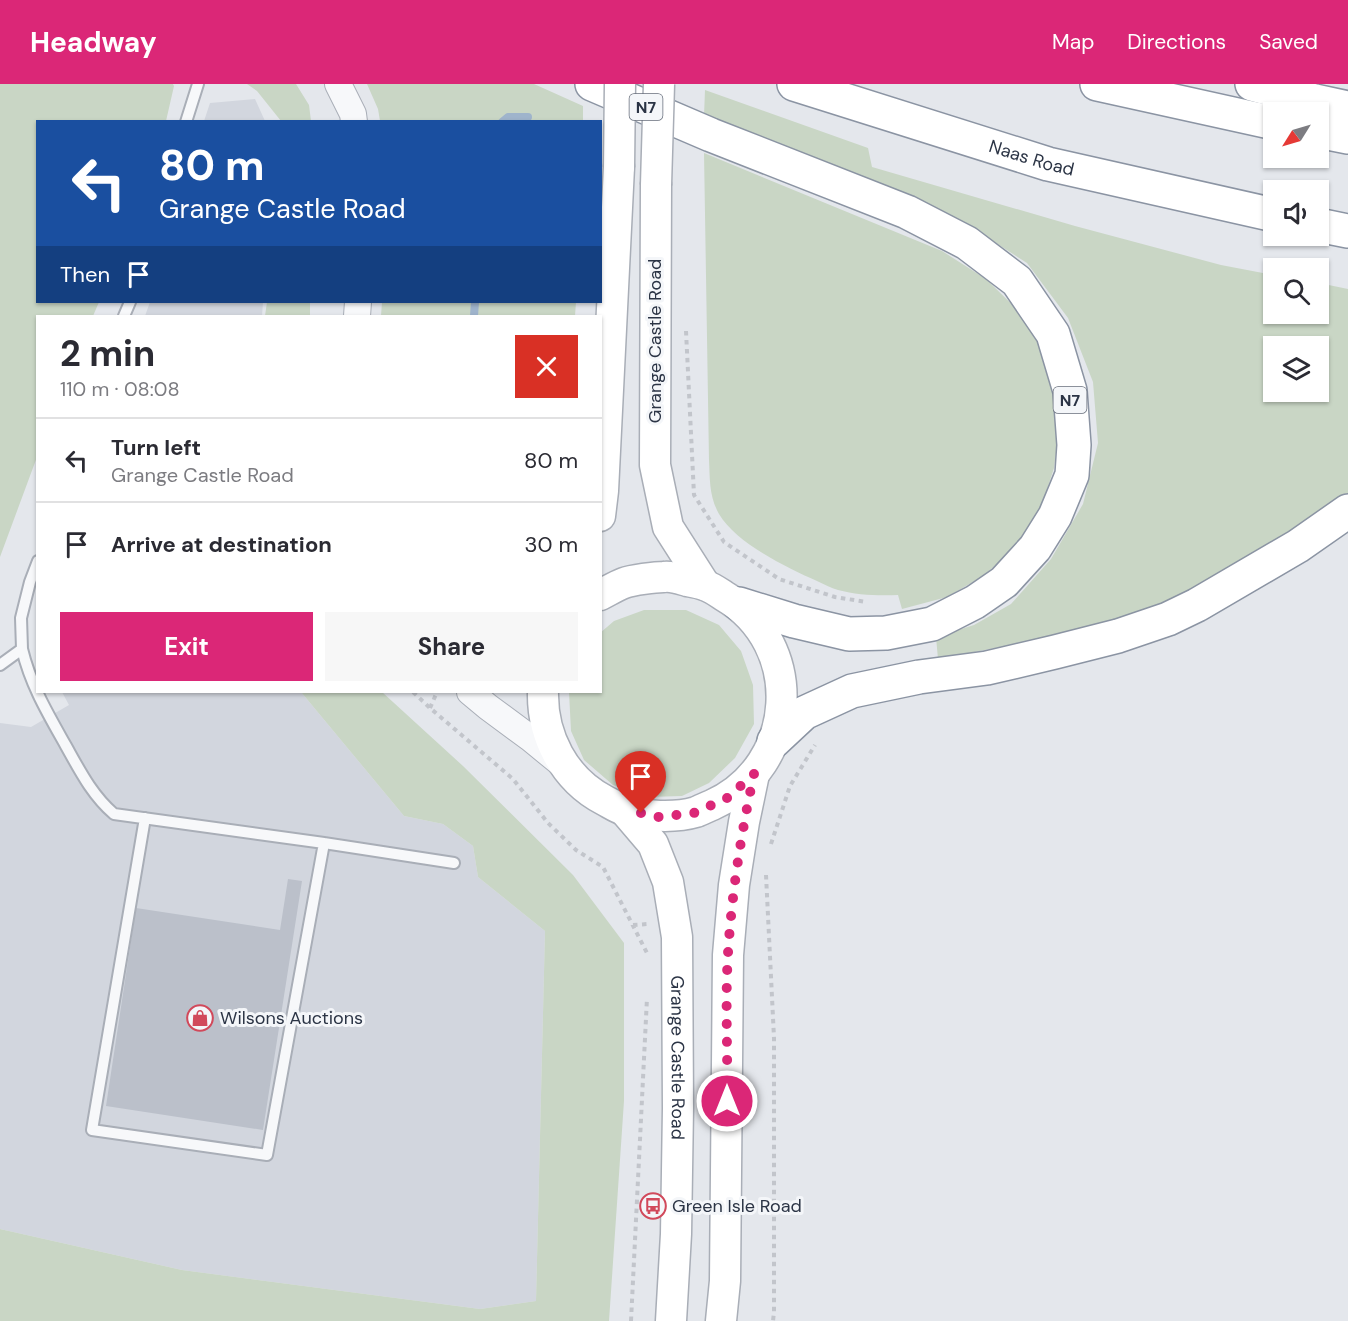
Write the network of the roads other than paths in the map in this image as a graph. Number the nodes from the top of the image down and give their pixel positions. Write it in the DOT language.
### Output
graph roads {
  1 [pos="198,84"];
  2 [pos="338,84"];
  3 [pos="592,84"];
  4 [pos="620,84"];
  5 [pos="659,84"];
  6 [pos="794,84"];
  7 [pos="1097,84"];
  8 [pos="1252,84"];
  9 [pos="1348,108"];
  10 [pos="187,120"];
  11 [pos="354,120"];
  12 [pos="1263,121"];
  13 [pos="1329,133"];
  14 [pos="1348,137"];
  15 [pos="1263,213"];
  16 [pos="1329,227"];
  17 [pos="1348,231"];
  18 [pos="602,499"];
  19 [pos="1348,511"];
  20 [pos="36,566"];
  21 [pos="705,585"];
  22 [pos="602,594"];
  23 [pos="739,604"];
  24 [pos="22,649"];
  25 [pos="0,665"];
  26 [pos="36,692"];
  27 [pos="37,693"];
  28 [pos="471,693"];
  29 [pos="543,693"];
  30 [pos="774,741"];
  31 [pos="565,767"];
  32 [pos="754,774"];
  33 [pos="624,810"];
  34 [pos="145,818"];
  35 [pos="324,843"];
  36 [pos="454,863"];
  37 [pos="671,1321"];
  38 [pos="721,1321"];
  1 -- 10 [label="lane"];
  2 -- 11 [label="street"];
  3 -- 23 [label="highway, N7"];
  4 -- 18 [label="main road, bridge"];
  5 -- 21 [label="main road, Grange Castle Road, bridge"];
  6 -- 15 [label="highway, Naas Road"];
  7 -- 12 [label="highway"];
  8 -- 9 [label="highway"];
  13 -- 14 [label="highway"];
  16 -- 17 [label="highway"];
  19 -- 30 [label="highway"];
  20 -- 24 [label="lane"];
  21 -- 22 [label="main road, Grange Castle Road"];
  21 -- 23 [label="main road, Grange Castle Road"];
  23 -- 30 [label="main road, Grange Castle Road"];
  24 -- 25 [label="lane"];
  24 -- 26 [label="lane"];
  27 -- 34 [label="lane"];
  28 -- 31 [label="street"];
  29 -- 31 [label="main road, Grange Castle Road"];
  30 -- 32 [label="main road, Grange Castle Road"];
  31 -- 33 [label="main road, Grange Castle Road"];
  32 -- 33 [label="main road, Grange Castle Road"];
  32 -- 38 [label="main road, Grange Castle Road"];
  33 -- 37 [label="main road, Grange Castle Road"];
  34 -- 35 [label="lane"];
  34 -- 35 [label="lane"];
  35 -- 36 [label="lane"];
}
